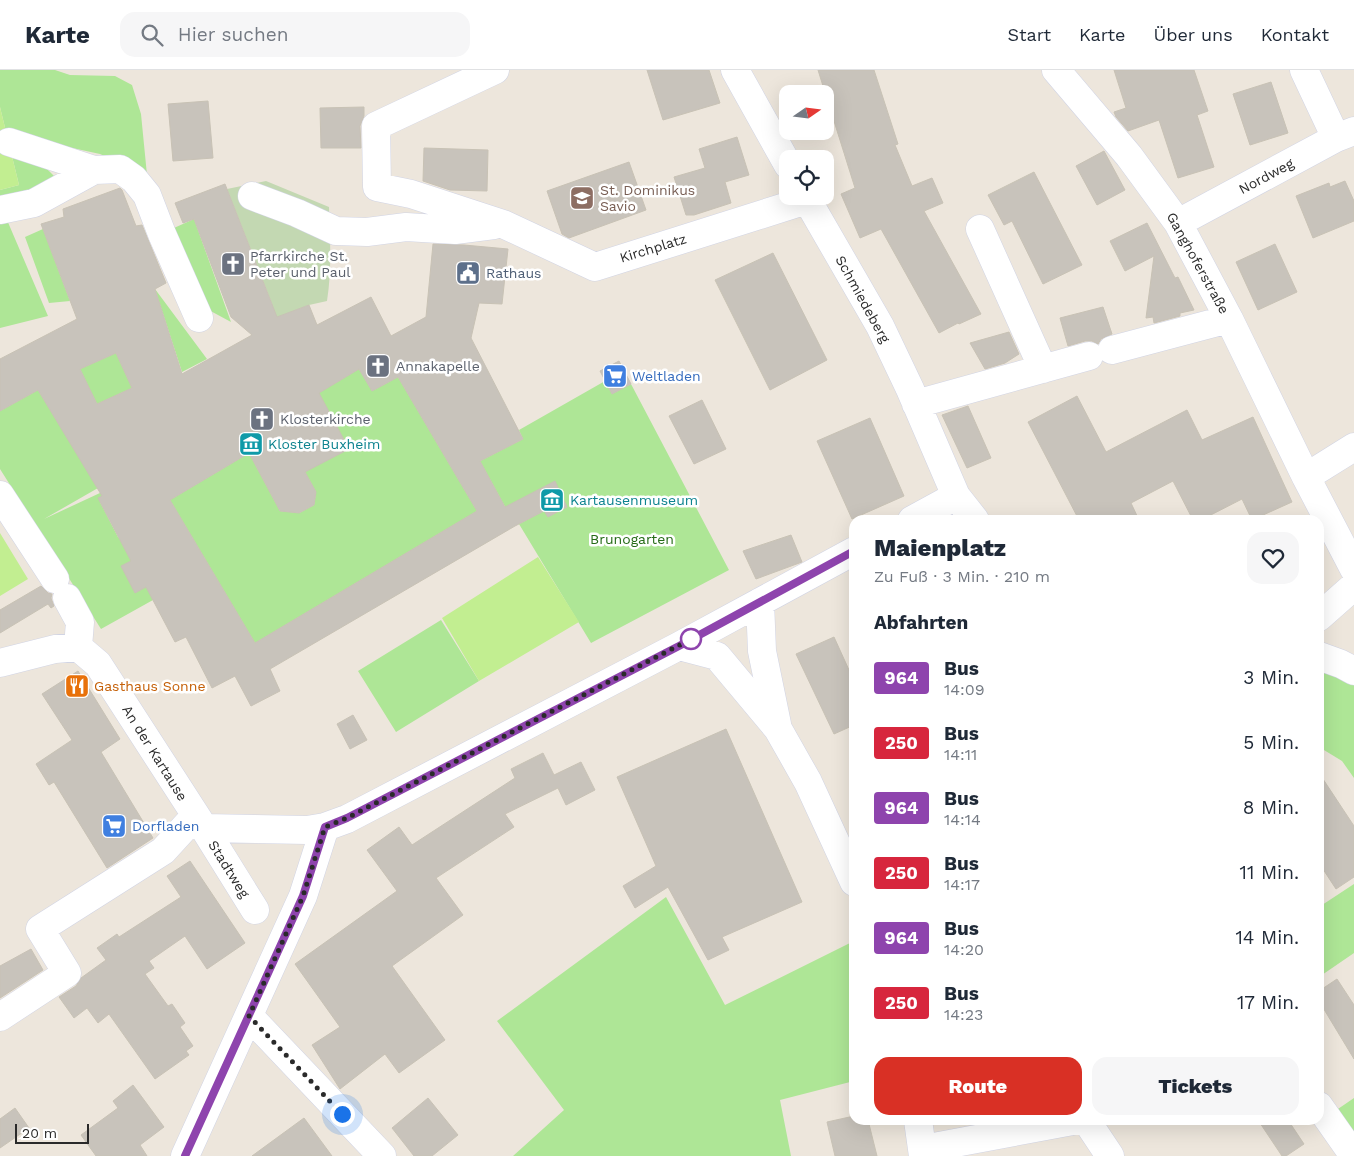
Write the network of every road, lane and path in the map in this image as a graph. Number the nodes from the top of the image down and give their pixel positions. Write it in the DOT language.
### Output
graph roads {
  1 [pos="495,70"];
  2 [pos="736,70"];
  3 [pos="1056,70"];
  4 [pos="1304,70"];
  5 [pos="1345,135"];
  6 [pos="9,142"];
  7 [pos="780,150"];
  8 [pos="94,170"];
  9 [pos="252,196"];
  10 [pos="784,205"];
  11 [pos="810,205"];
  12 [pos="0,210"];
  13 [pos="1178,223"];
  14 [pos="503,224"];
  15 [pos="980,229"];
  16 [pos="199,318"];
  17 [pos="1229,319"];
  18 [pos="1043,369"];
  19 [pos="916,404"];
  20 [pos="1354,447"];
  21 [pos="1306,478"];
  22 [pos="0,495"];
  23 [pos="956,496"];
  24 [pos="921,515"];
  25 [pos="971,515"];
  26 [pos="849,554"];
  27 [pos="1354,569"];
  28 [pos="1354,586"];
  29 [pos="760,602"];
  30 [pos="1324,613"];
  31 [pos="679,646"];
  32 [pos="78,647"];
  33 [pos="1324,658"];
  34 [pos="0,663"];
  35 [pos="1354,671"];
  36 [pos="778,729"];
  37 [pos="199,822"];
  38 [pos="325,827"];
  39 [pos="849,871"];
  40 [pos="255,910"];
  41 [pos="249,1016"];
  42 [pos="0,1017"];
  43 [pos="1324,1113"];
  44 [pos="919,1125"];
  45 [pos="1054,1125"];
  46 [pos="1089,1125"];
  47 [pos="923,1152"];
  48 [pos="185,1156"];
  49 [pos="382,1156"];
  50 [pos="1110,1156"];
  51 [pos="1354,1156"];
  1 -- 14 [label="street, Kirchplatz"];
  2 -- 7 [label="street"];
  3 -- 13 [label="street, Ganghoferstraße"];
  4 -- 5 [label="street"];
  5 -- 13 [label="street, Nordweg"];
  6 -- 8 [label="street"];
  8 -- 12 [label="street"];
  8 -- 16 [label="street"];
  9 -- 14 [label="street"];
  10 -- 14 [label="street, Kirchplatz"];
  11 -- 19 [label="street, Schmiedeberg"];
  13 -- 17 [label="street, Ganghoferstraße"];
  15 -- 18 [label="street"];
  17 -- 18 [label="street"];
  17 -- 21 [label="street, Ganghoferstraße"];
  18 -- 19 [label="street"];
  19 -- 23 [label="street, Schmiedeberg"];
  20 -- 21 [label="street"];
  21 -- 27 [label="street, Ganghoferstraße"];
  22 -- 32 [label="street"];
  23 -- 24 [label="street"];
  23 -- 25 [label="street, Schmiedeberg"];
  26 -- 29 [label="street"];
  28 -- 30 [label="street"];
  29 -- 31 [label="street"];
  29 -- 36 [label="street"];
  31 -- 36 [label="street"];
  31 -- 38 [label="street"];
  32 -- 34 [label="street"];
  32 -- 37 [label="street, An der Kartause"];
  33 -- 35 [label="street"];
  36 -- 39 [label="street"];
  37 -- 38 [label="street"];
  37 -- 40 [label="street, Stadtweg"];
  37 -- 42 [label="street"];
  38 -- 41 [label="street"];
  41 -- 48 [label="street"];
  41 -- 49 [label="street"];
  43 -- 51 [label="street"];
  44 -- 47 [label="street"];
  45 -- 47 [label="street"];
  46 -- 50 [label="street"];
}
